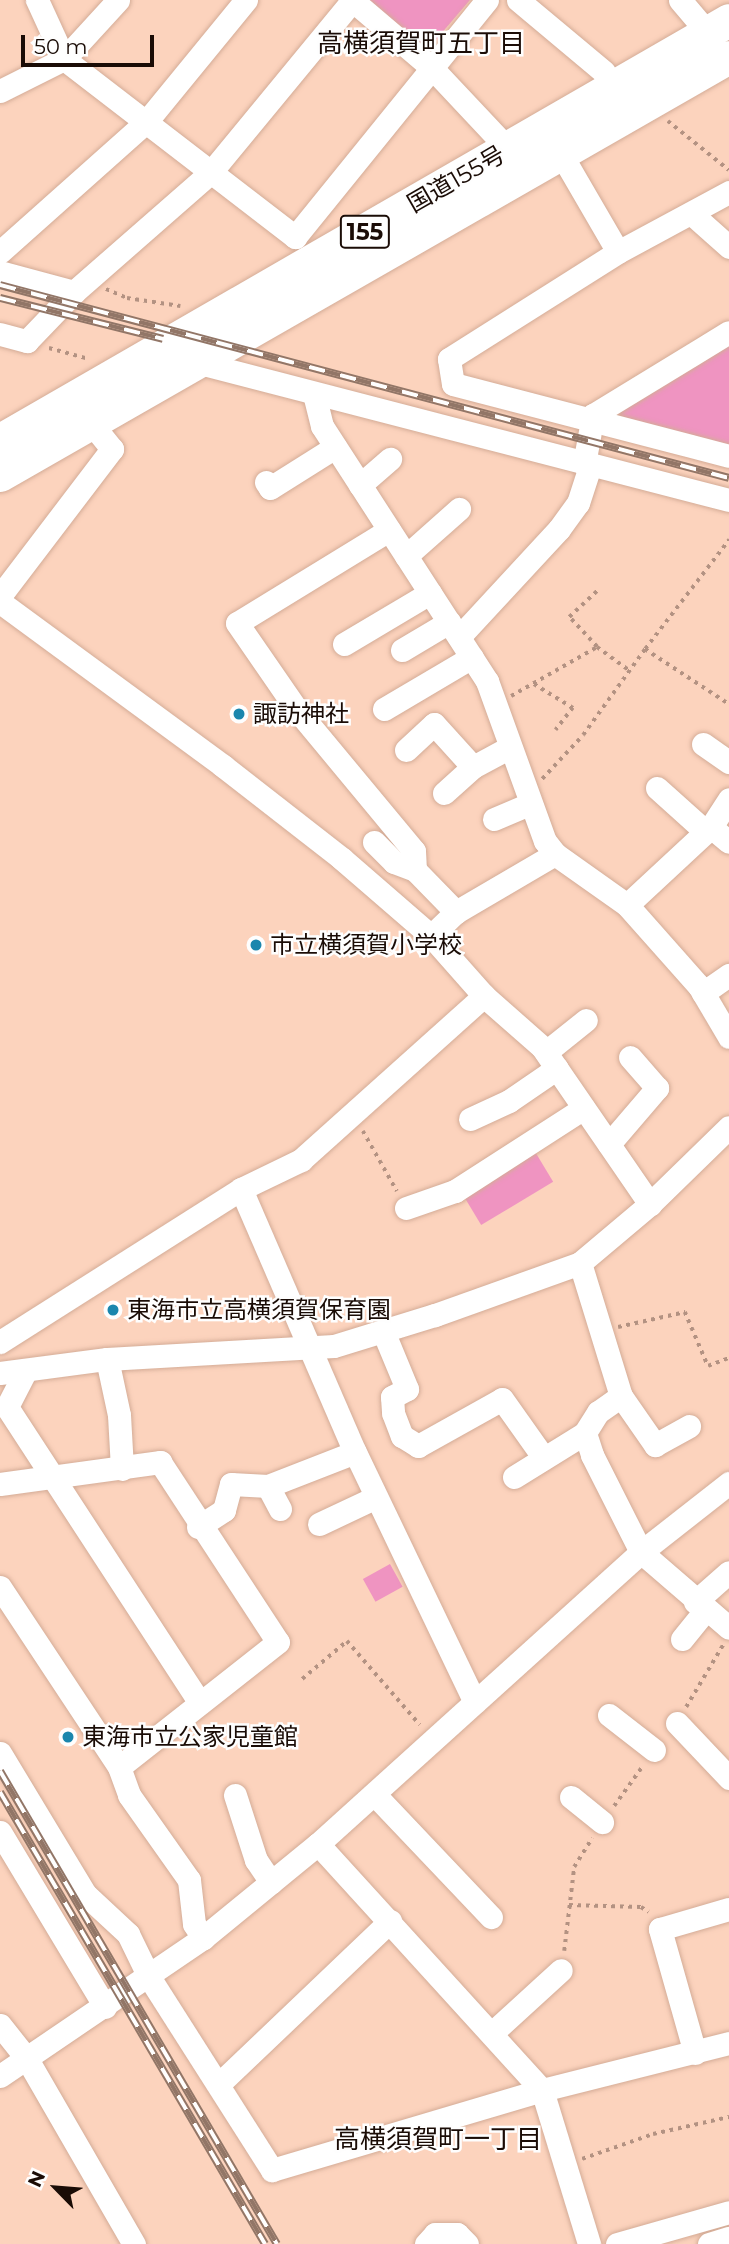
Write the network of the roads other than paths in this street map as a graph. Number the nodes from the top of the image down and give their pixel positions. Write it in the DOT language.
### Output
graph roads {
  1 [pos="37,0"];
  2 [pos="118,0"];
  3 [pos="246,0"];
  4 [pos="352,0"];
  5 [pos="487,0"];
  6 [pos="518,0"];
  7 [pos="680,0"];
  8 [pos="722,37"];
  9 [pos="64,59"];
  10 [pos="432,68"];
  11 [pos="604,72"];
  12 [pos="0,91"];
  13 [pos="146,122"];
  14 [pos="508,149"];
  15 [pos="561,154"];
  16 [pos="211,172"];
  17 [pos="729,192"];
  18 [pos="692,214"];
  19 [pos="729,247"];
  20 [pos="0,252"];
  21 [pos="618,252"];
  22 [pos="0,272"];
  23 [pos="74,292"];
  24 [pos="729,332"];
  25 [pos="0,334"];
  26 [pos="200,363"];
  27 [pos="314,394"];
  28 [pos="89,421"];
  29 [pos="591,423"];
  30 [pos="0,440"];
  31 [pos="335,447"];
  32 [pos="729,456"];
  33 [pos="390,459"];
  34 [pos="587,465"];
  35 [pos="0,475"];
  36 [pos="266,482"];
  37 [pos="360,485"];
  38 [pos="729,500"];
  39 [pos="459,509"];
  40 [pos="389,530"];
  41 [pos="406,556"];
  42 [pos="430,593"];
  43 [pos="0,596"];
  44 [pos="0,602"];
  45 [pos="454,630"];
  46 [pos="344,644"];
  47 [pos="402,649"];
  48 [pos="472,657"];
  49 [pos="384,709"];
  50 [pos="703,744"];
  51 [pos="510,747"];
  52 [pos="406,750"];
  53 [pos="729,762"];
  54 [pos="473,767"];
  55 [pos="657,788"];
  56 [pos="444,793"];
  57 [pos="729,799"];
  58 [pos="529,800"];
  59 [pos="494,819"];
  60 [pos="708,830"];
  61 [pos="374,842"];
  62 [pos="729,842"];
  63 [pos="555,854"];
  64 [pos="415,870"];
  65 [pos="627,905"];
  66 [pos="456,912"];
  67 [pos="430,936"];
  68 [pos="729,975"];
  69 [pos="703,993"];
  70 [pos="484,996"];
  71 [pos="586,1020"];
  72 [pos="729,1037"];
  73 [pos="631,1057"];
  74 [pos="551,1060"];
  75 [pos="584,1108"];
  76 [pos="470,1119"];
  77 [pos="729,1127"];
  78 [pos="609,1144"];
  79 [pos="241,1189"];
  80 [pos="650,1204"];
  81 [pos="406,1208"];
  82 [pos="580,1263"];
  83 [pos="383,1331"];
  84 [pos="0,1342"];
  85 [pos="311,1348"];
  86 [pos="107,1359"];
  87 [pos="26,1370"];
  88 [pos="0,1373"];
  89 [pos="621,1396"];
  90 [pos="689,1426"];
  91 [pos="585,1433"];
  92 [pos="355,1452"];
  93 [pos="542,1457"];
  94 [pos="122,1469"];
  95 [pos="51,1477"];
  96 [pos="514,1477"];
  97 [pos="729,1483"];
  98 [pos="0,1484"];
  99 [pos="268,1486"];
  100 [pos="376,1497"];
  101 [pos="280,1509"];
  102 [pos="319,1524"];
  103 [pos="198,1527"];
  104 [pos="641,1552"];
  105 [pos="729,1572"];
  106 [pos="0,1587"];
  107 [pos="700,1607"];
  108 [pos="729,1631"];
  109 [pos="682,1639"];
  110 [pos="475,1702"];
  111 [pos="200,1703"];
  112 [pos="609,1715"];
  113 [pos="677,1723"];
  114 [pos="654,1750"];
  115 [pos="0,1753"];
  116 [pos="119,1767"];
  117 [pos="729,1778"];
  118 [pos="235,1795"];
  119 [pos="376,1796"];
  120 [pos="571,1797"];
  121 [pos="602,1822"];
  122 [pos="0,1832"];
  123 [pos="318,1844"];
  124 [pos="271,1882"];
  125 [pos="729,1909"];
  126 [pos="491,1916"];
  127 [pos="390,1921"];
  128 [pos="203,1938"];
  129 [pos="561,1970"];
  130 [pos="149,1977"];
  131 [pos="105,2007"];
  132 [pos="0,2025"];
  133 [pos="492,2033"];
  134 [pos="729,2043"];
  135 [pos="695,2053"];
  136 [pos="27,2059"];
  137 [pos="0,2076"];
  138 [pos="220,2083"];
  139 [pos="542,2090"];
  140 [pos="729,2212"];
  141 [pos="729,2238"];
  142 [pos="134,2244"];
  143 [pos="426,2244"];
  144 [pos="467,2244"];
  145 [pos="589,2244"];
  146 [pos="617,2244"];
  147 [pos="709,2244"];
  1 -- 9 [label="street"];
  2 -- 9 [label="street"];
  3 -- 13 [label="street"];
  4 -- 10 [label="street"];
  4 -- 16 [label="street"];
  5 -- 10 [label="street"];
  6 -- 11 [label="street"];
  7 -- 8 [label="street"];
  8 -- 14 [label="highway, 国道155号 / 155"];
  8 -- 15 [label="highway, 国道155号 / 155"];
  9 -- 12 [label="street"];
  9 -- 13 [label="street"];
  10 -- 14 [label="street"];
  10 -- 16 [label="street"];
  13 -- 16 [label="street"];
  13 -- 20 [label="street"];
  14 -- 30 [label="highway, 国道155号 / 155"];
  15 -- 21 [label="street"];
  15 -- 26 [label="highway, 国道155号 / 155"];
  16 -- 23 [label="street"];
  17 -- 18 [label="street"];
  18 -- 19 [label="street"];
  18 -- 21 [label="street"];
  21 -- 29 [label="street"];
  22 -- 23 [label="street"];
  23 -- 25 [label="street"];
  24 -- 29 [label="street"];
  26 -- 27 [label="street"];
  26 -- 28 [label="highway, 国道155号 / 155"];
  27 -- 31 [label="street"];
  27 -- 34 [label="street"];
  28 -- 35 [label="highway, 国道155号 / 155"];
  28 -- 43 [label="street"];
  29 -- 32 [label="street"];
  29 -- 34 [label="street"];
  31 -- 36 [label="street"];
  31 -- 37 [label="street"];
  33 -- 37 [label="street"];
  34 -- 38 [label="street"];
  34 -- 45 [label="street"];
  37 -- 40 [label="street"];
  39 -- 41 [label="street"];
  40 -- 41 [label="street"];
  40 -- 64 [label="street"];
  41 -- 42 [label="street"];
  42 -- 45 [label="street"];
  42 -- 46 [label="street"];
  44 -- 67 [label="street"];
  45 -- 47 [label="street"];
  45 -- 48 [label="street"];
  48 -- 49 [label="street"];
  48 -- 51 [label="street"];
  50 -- 53 [label="street"];
  51 -- 54 [label="street"];
  51 -- 58 [label="street"];
  52 -- 54 [label="street"];
  54 -- 56 [label="street"];
  55 -- 60 [label="street"];
  57 -- 60 [label="street"];
  58 -- 59 [label="street"];
  58 -- 63 [label="street"];
  60 -- 62 [label="street"];
  60 -- 65 [label="street"];
  61 -- 64 [label="street"];
  63 -- 65 [label="street"];
  63 -- 66 [label="street"];
  64 -- 66 [label="street"];
  65 -- 69 [label="street"];
  66 -- 67 [label="street"];
  67 -- 70 [label="street"];
  68 -- 69 [label="street"];
  69 -- 72 [label="street"];
  70 -- 74 [label="street"];
  70 -- 79 [label="street"];
  71 -- 74 [label="street"];
  73 -- 78 [label="street"];
  74 -- 75 [label="street"];
  74 -- 76 [label="street"];
  75 -- 78 [label="street"];
  75 -- 81 [label="street"];
  77 -- 80 [label="street"];
  78 -- 80 [label="street"];
  79 -- 84 [label="street"];
  79 -- 85 [label="street"];
  80 -- 82 [label="street"];
  82 -- 83 [label="street"];
  82 -- 89 [label="street"];
  83 -- 85 [label="street"];
  83 -- 93 [label="street"];
  85 -- 86 [label="street"];
  85 -- 92 [label="street"];
  86 -- 87 [label="street"];
  86 -- 94 [label="street"];
  87 -- 88 [label="street"];
  87 -- 95 [label="street"];
  89 -- 90 [label="street"];
  89 -- 91 [label="street"];
  91 -- 93 [label="street"];
  91 -- 104 [label="street"];
  92 -- 99 [label="street"];
  92 -- 100 [label="street"];
  93 -- 96 [label="street"];
  94 -- 95 [label="street"];
  94 -- 103 [label="street"];
  95 -- 98 [label="street"];
  95 -- 111 [label="street"];
  97 -- 104 [label="street"];
  99 -- 101 [label="street"];
  99 -- 103 [label="street"];
  100 -- 102 [label="street"];
  100 -- 110 [label="street"];
  103 -- 111 [label="street"];
  104 -- 107 [label="street"];
  104 -- 110 [label="street"];
  105 -- 107 [label="street"];
  106 -- 116 [label="street"];
  107 -- 108 [label="street"];
  107 -- 109 [label="street"];
  110 -- 119 [label="street"];
  111 -- 116 [label="street"];
  112 -- 114 [label="street"];
  113 -- 117 [label="street"];
  115 -- 130 [label="street"];
  116 -- 128 [label="street"];
  118 -- 124 [label="street"];
  119 -- 123 [label="street"];
  119 -- 126 [label="street"];
  120 -- 121 [label="street"];
  122 -- 131 [label="street"];
  123 -- 124 [label="street"];
  123 -- 127 [label="street"];
  124 -- 128 [label="street"];
  125 -- 135 [label="street"];
  127 -- 133 [label="street"];
  127 -- 138 [label="street"];
  128 -- 130 [label="street"];
  129 -- 133 [label="street"];
  130 -- 131 [label="street"];
  130 -- 138 [label="street"];
  131 -- 136 [label="street"];
  132 -- 136 [label="street"];
  133 -- 139 [label="street"];
  134 -- 135 [label="street"];
  135 -- 139 [label="street"];
  136 -- 137 [label="street"];
  136 -- 142 [label="street"];
  138 -- 139 [label="street"];
  139 -- 145 [label="street"];
  140 -- 146 [label="street"];
  141 -- 147 [label="street"];
  143 -- 144 [label="street"];
}
